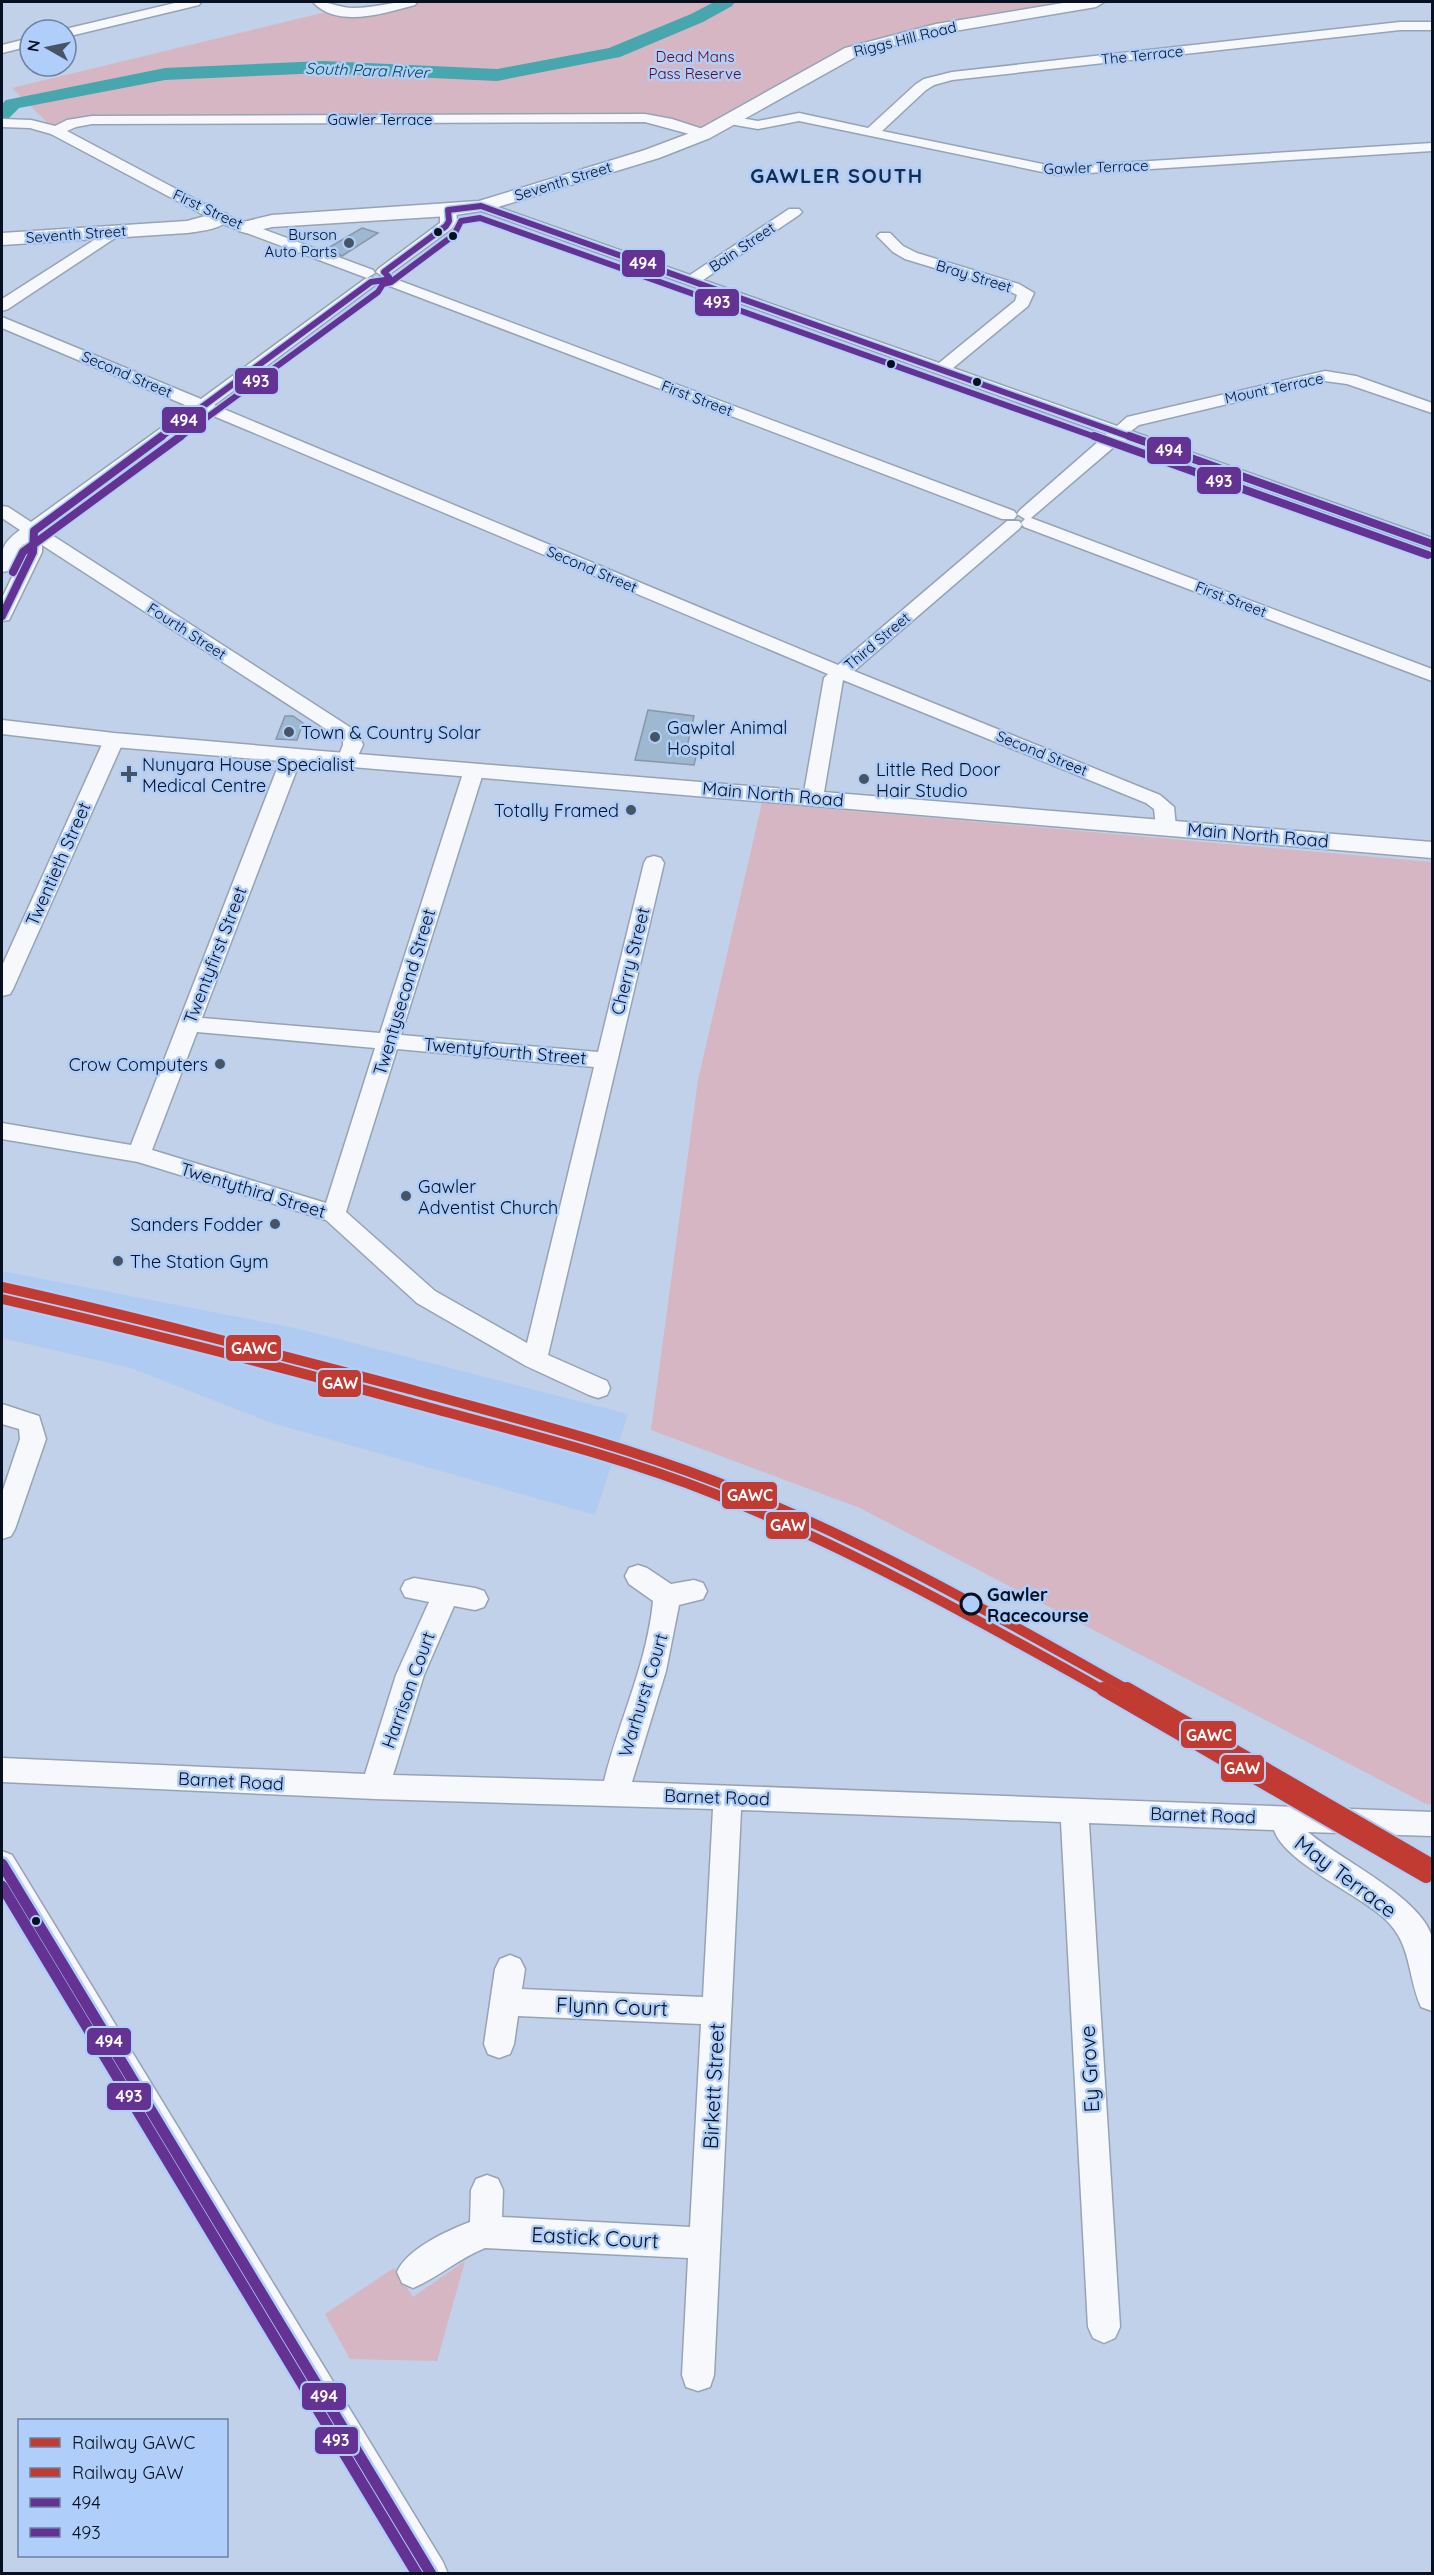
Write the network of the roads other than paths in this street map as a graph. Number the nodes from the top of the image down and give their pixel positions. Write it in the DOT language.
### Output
graph roads {
  1 [pos="194,2"];
  2 [pos="320,2"];
  3 [pos="410,2"];
  4 [pos="1095,2"];
  5 [pos="1432,26"];
  6 [pos="78,30"];
  7 [pos="18,45"];
  8 [pos="2,49"];
  9 [pos="729,120"];
  10 [pos="2,123"];
  11 [pos="56,131"];
  12 [pos="871,133"];
  13 [pos="704,134"];
  14 [pos="1432,147"];
  15 [pos="481,206"];
  16 [pos="448,210"];
  17 [pos="794,212"];
  18 [pos="220,218"];
  19 [pos="246,228"];
  20 [pos="116,231"];
  21 [pos="885,236"];
  22 [pos="2,239"];
  23 [pos="377,277"];
  24 [pos="691,281"];
  25 [pos="2,306"];
  26 [pos="2,322"];
  27 [pos="941,370"];
  28 [pos="203,406"];
  29 [pos="1432,408"];
  30 [pos="1117,433"];
  31 [pos="2,511"];
  32 [pos="1019,519"];
  33 [pos="34,531"];
  34 [pos="1432,544"];
  35 [pos="2,567"];
  36 [pos="2,616"];
  37 [pos="840,672"];
  38 [pos="1432,675"];
  39 [pos="2,727"];
  40 [pos="2,734"];
  41 [pos="114,740"];
  42 [pos="292,756"];
  43 [pos="347,760"];
  44 [pos="474,770"];
  45 [pos="813,798"];
  46 [pos="1166,827"];
  47 [pos="1432,850"];
  48 [pos="654,863"];
  49 [pos="2,989"];
  50 [pos="189,1024"];
  51 [pos="388,1041"];
  52 [pos="605,1060"];
  53 [pos="2,1131"];
  54 [pos="139,1154"];
  55 [pos="334,1214"];
  56 [pos="535,1359"];
  57 [pos="598,1388"];
  58 [pos="2,1414"];
  59 [pos="2,1529"];
  60 [pos="638,1575"];
  61 [pos="414,1589"];
  62 [pos="694,1592"];
  63 [pos="446,1594"];
  64 [pos="667,1596"];
  65 [pos="475,1599"];
  66 [pos="2,1770"];
  67 [pos="375,1787"];
  68 [pos="615,1794"];
  69 [pos="728,1797"];
  70 [pos="1074,1810"];
  71 [pos="1286,1819"];
  72 [pos="1432,1824"];
  73 [pos="2,1864"];
  74 [pos="510,1969"];
  75 [pos="1432,1998"];
  76 [pos="506,2002"];
  77 [pos="717,2011"];
  78 [pos="499,2044"];
  79 [pos="487,2190"];
  80 [pos="485,2232"];
  81 [pos="705,2243"];
  82 [pos="413,2272"];
  83 [pos="1104,2327"];
  84 [pos="698,2375"];
  85 [pos="430,2574"];
  1 -- 6 [label="street"];
  2 -- 3 [label="street"];
  4 -- 9 [label="main road, Riggs Hill Road"];
  5 -- 12 [label="street, The Terrace"];
  7 -- 8 [label="street"];
  9 -- 12 [label="street, Gawler Terrace"];
  9 -- 13 [label="main road, Seventh Street"];
  10 -- 11 [label="street, First Street"];
  11 -- 13 [label="street, Gawler Terrace"];
  11 -- 18 [label="street, First Street"];
  12 -- 14 [label="street, Gawler Terrace"];
  13 -- 15 [label="main road, Seventh Street"];
  15 -- 16 [label="main road, Seventh Street"];
  15 -- 24 [label="street"];
  16 -- 19 [label="main road, Seventh Street"];
  16 -- 23 [label="street"];
  17 -- 24 [label="street, Bain Street"];
  18 -- 19 [label="street, First Street"];
  18 -- 20 [label="main road, Seventh Street"];
  19 -- 23 [label="street, First Street"];
  20 -- 22 [label="main road, Seventh Street"];
  20 -- 25 [label="street"];
  21 -- 27 [label="street, Bray Street"];
  23 -- 28 [label="street"];
  23 -- 32 [label="street, First Street"];
  24 -- 27 [label="street"];
  26 -- 28 [label="street, Second Street"];
  27 -- 30 [label="street"];
  28 -- 33 [label="street"];
  28 -- 37 [label="street, Second Street"];
  29 -- 30 [label="street, Mount Terrace"];
  30 -- 32 [label="street, Third Street"];
  30 -- 34 [label="street"];
  31 -- 33 [label="street, Fourth Street"];
  32 -- 37 [label="street, Third Street"];
  32 -- 38 [label="street, First Street"];
  33 -- 35 [label="street"];
  33 -- 36 [label="street"];
  33 -- 43 [label="street, Fourth Street"];
  37 -- 45 [label="street, Third Street"];
  37 -- 46 [label="street, Second Street"];
  39 -- 41 [label="main road"];
  40 -- 41 [label="main road"];
  41 -- 42 [label="main road, Main North Road"];
  41 -- 49 [label="street, Twentieth Street"];
  42 -- 43 [label="main road, Main North Road"];
  42 -- 50 [label="street, Twentyfirst Street"];
  43 -- 44 [label="main road, Main North Road"];
  44 -- 45 [label="main road, Main North Road"];
  44 -- 51 [label="street, Twentysecond Street"];
  45 -- 46 [label="main road, Main North Road"];
  46 -- 47 [label="main road, Main North Road"];
  48 -- 52 [label="street, Cherry Street"];
  50 -- 51 [label="street, Twentyfourth Street"];
  50 -- 54 [label="street, Twentyfirst Street"];
  51 -- 52 [label="street, Twentyfourth Street"];
  51 -- 55 [label="street, Twentysecond Street"];
  52 -- 56 [label="street, Cherry Street"];
  53 -- 54 [label="street, Twentythird Street"];
  54 -- 55 [label="street, Twentythird Street"];
  55 -- 56 [label="street, Twentythird Street"];
  56 -- 57 [label="street, Twentythird Street"];
  58 -- 59 [label="street"];
  60 -- 64 [label="street"];
  61 -- 63 [label="street"];
  62 -- 64 [label="street"];
  63 -- 65 [label="street"];
  63 -- 67 [label="street, Harrison Court"];
  64 -- 68 [label="street, Warhurst Court"];
  66 -- 67 [label="street, Barnet Road"];
  67 -- 68 [label="street, Barnet Road"];
  68 -- 69 [label="street, Barnet Road"];
  69 -- 70 [label="street, Barnet Road"];
  69 -- 77 [label="street, Birkett Street"];
  70 -- 71 [label="street, Barnet Road"];
  70 -- 83 [label="street, Ey Grove"];
  71 -- 72 [label="street, Barnet Road"];
  71 -- 75 [label="street, May Terrace"];
  73 -- 85 [label="street"];
  74 -- 76 [label="street"];
  76 -- 77 [label="street, Flynn Court"];
  76 -- 78 [label="street"];
  77 -- 81 [label="street, Birkett Street"];
  79 -- 80 [label="street"];
  80 -- 81 [label="street, Eastick Court"];
  80 -- 82 [label="street, Eastick Court"];
  81 -- 84 [label="street, Birkett Street"];
}
